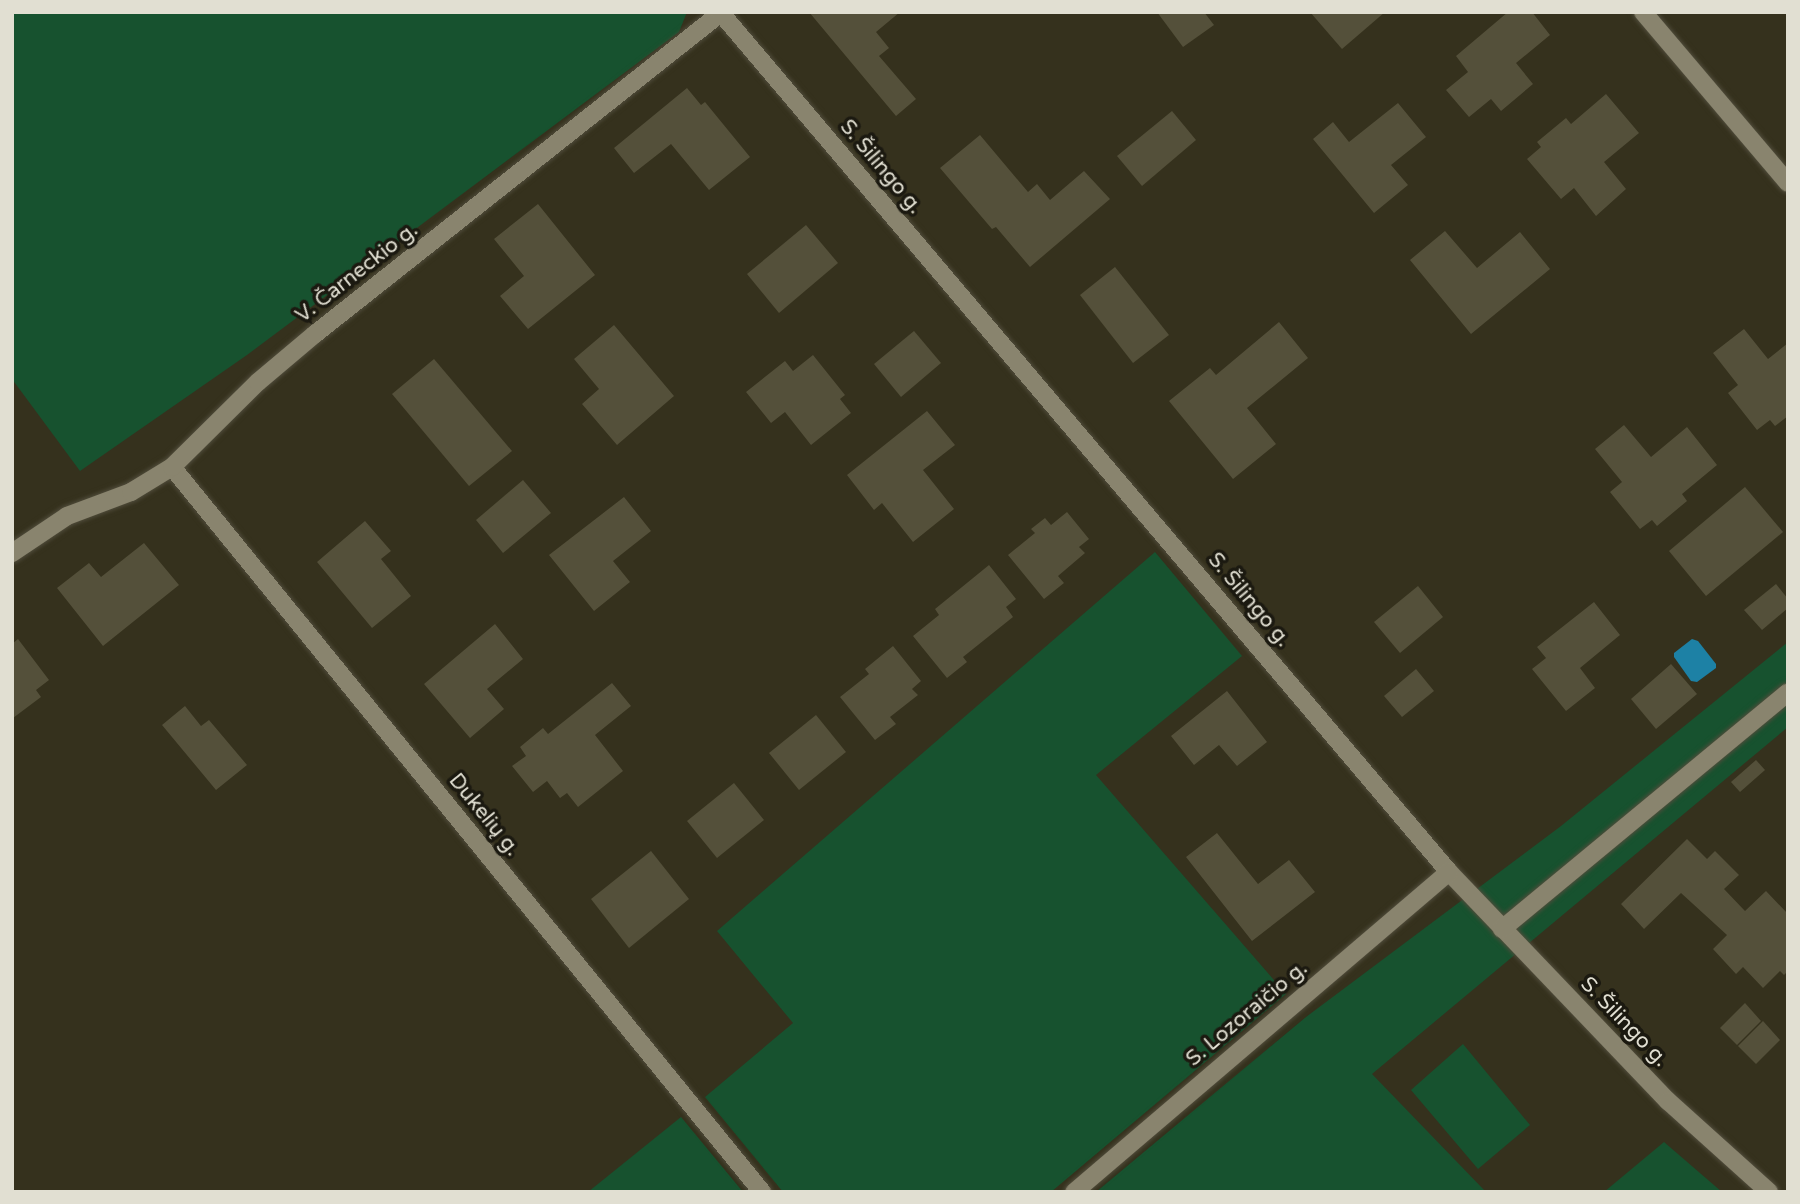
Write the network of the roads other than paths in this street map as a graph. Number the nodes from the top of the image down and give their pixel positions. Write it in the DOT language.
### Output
graph roads {
  1 [pos="1643,12"];
  2 [pos="721,13"];
  3 [pos="1788,183"];
  4 [pos="172,467"];
  5 [pos="12,553"];
  6 [pos="1788,692"];
  7 [pos="1449,872"];
  8 [pos="1502,929"];
  9 [pos="762,1192"];
  10 [pos="1074,1192"];
  11 [pos="1769,1192"];
  1 -- 3 [label="street"];
  2 -- 4 [label="street, V. Čarneckio g."];
  2 -- 7 [label="street, S. Šilingo g."];
  4 -- 5 [label="street, V. Čarneckio g."];
  4 -- 9 [label="street, Dukelių g."];
  6 -- 8 [label="street"];
  7 -- 8 [label="street, S. Šilingo g."];
  7 -- 10 [label="street, S. Lozoraičio g."];
  8 -- 11 [label="street, S. Šilingo g."];
}
